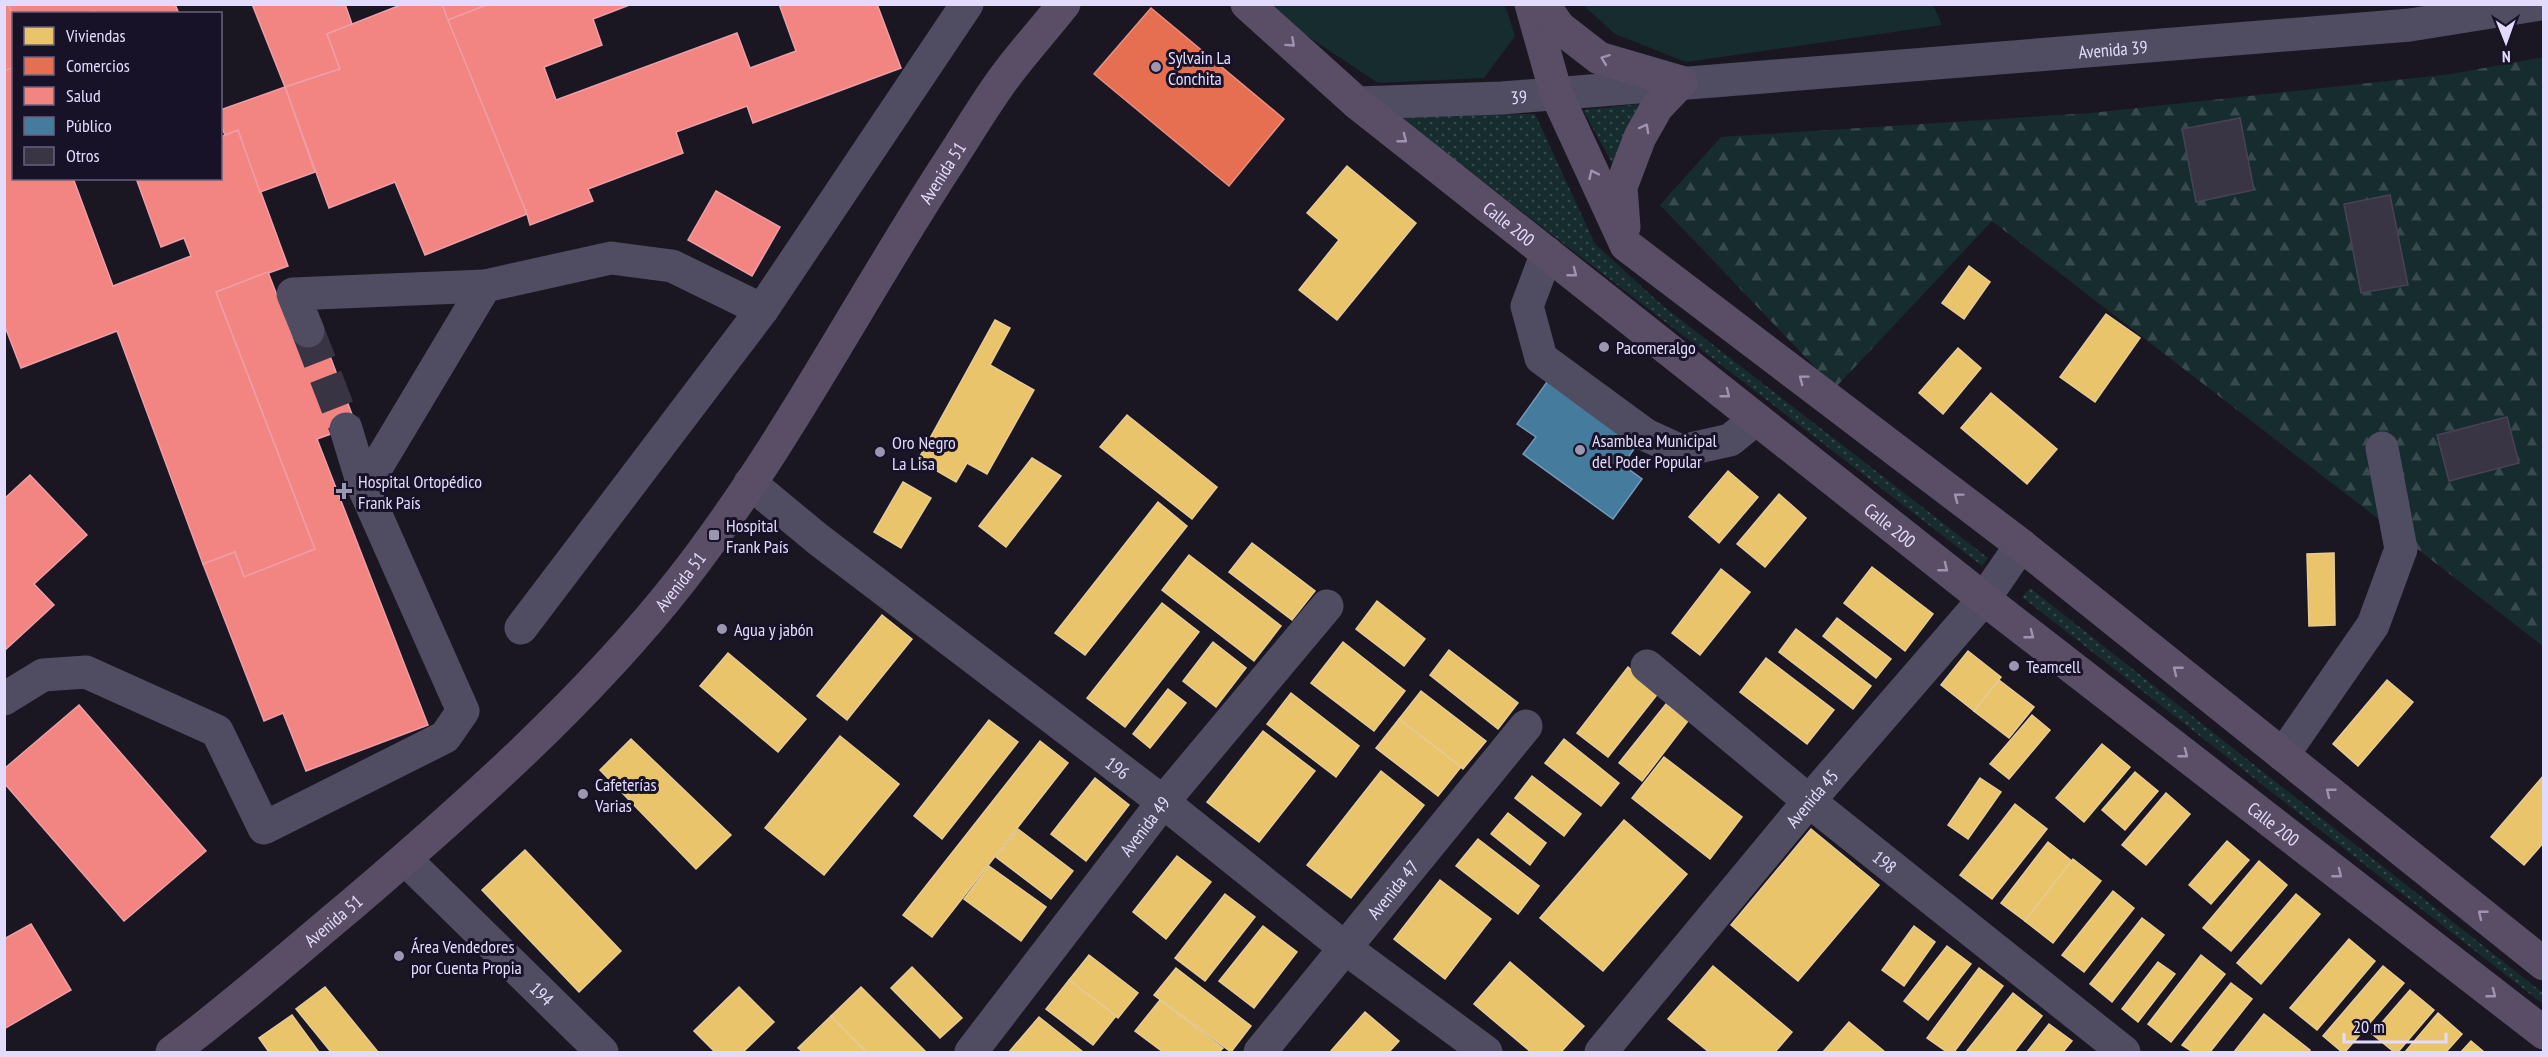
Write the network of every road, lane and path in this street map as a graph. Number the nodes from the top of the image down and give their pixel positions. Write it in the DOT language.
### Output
graph roads {
  1 [pos="967,4"];
  2 [pos="1064,4"];
  3 [pos="1247,4"];
  4 [pos="1532,4"];
  5 [pos="1543,4"];
  6 [pos="2541,4"];
  7 [pos="1681,82"];
  8 [pos="1556,93"];
  9 [pos="1358,103"];
  10 [pos="1626,245"];
  11 [pos="1547,253"];
  12 [pos="484,286"];
  13 [pos="762,310"];
  14 [pos="308,331"];
  15 [pos="1756,419"];
  16 [pos="346,429"];
  17 [pos="2382,448"];
  18 [pos="750,483"];
  19 [pos="364,488"];
  20 [pos="2021,545"];
  21 [pos="1984,599"];
  22 [pos="1328,606"];
  23 [pos="521,628"];
  24 [pos="1647,666"];
  25 [pos="4,699"];
  26 [pos="1526,726"];
  27 [pos="2283,755"];
  28 [pos="1809,801"];
  29 [pos="1163,802"];
  30 [pos="405,859"];
  31 [pos="1346,948"];
  32 [pos="2544,964"];
  33 [pos="2544,1033"];
  34 [pos="172,1053"];
  35 [pos="602,1053"];
  36 [pos="971,1053"];
  37 [pos="1260,1053"];
  38 [pos="1486,1053"];
  39 [pos="1601,1053"];
  40 [pos="2124,1053"];
  1 -- 13 [label="street"];
  2 -- 18 [label="main road, Avenida 51"];
  3 -- 9 [label="main road, Calle 200, one-way"];
  4 -- 8 [label="main road"];
  7 -- 5 [label="main road, one-way"];
  6 -- 7 [label="street, Avenida 39"];
  7 -- 8 [label="street, 39"];
  10 -- 7 [label="main road, one-way"];
  8 -- 9 [label="street, 39"];
  10 -- 8 [label="main road, one-way"];
  9 -- 11 [label="main road, Calle 200, one-way"];
  20 -- 10 [label="main road, one-way"];
  11 -- 15 [label="main road, Calle 200, one-way"];
  11 -- 15 [label="street"];
  12 -- 13 [label="street"];
  12 -- 14 [label="street"];
  12 -- 19 [label="street"];
  13 -- 23 [label="street"];
  15 -- 21 [label="main road, Calle 200, one-way"];
  16 -- 19 [label="street"];
  17 -- 27 [label="street"];
  18 -- 29 [label="street, 196"];
  18 -- 30 [label="main road, Avenida 51"];
  19 -- 25 [label="street"];
  20 -- 21 [label="street, Avenida 45"];
  27 -- 20 [label="main road, one-way"];
  21 -- 28 [label="street, Avenida 45"];
  21 -- 33 [label="main road, Calle 200, one-way"];
  22 -- 29 [label="street, Avenida 49"];
  24 -- 28 [label="street, 198"];
  26 -- 31 [label="street, Avenida 47"];
  32 -- 27 [label="main road, one-way"];
  28 -- 39 [label="street, Avenida 45"];
  28 -- 40 [label="street, 198"];
  29 -- 31 [label="street, 196"];
  29 -- 36 [label="street, Avenida 49"];
  30 -- 34 [label="main road, Avenida 51"];
  30 -- 35 [label="street, 194"];
  31 -- 37 [label="street, Avenida 47"];
  31 -- 38 [label="street, 196"];
}
